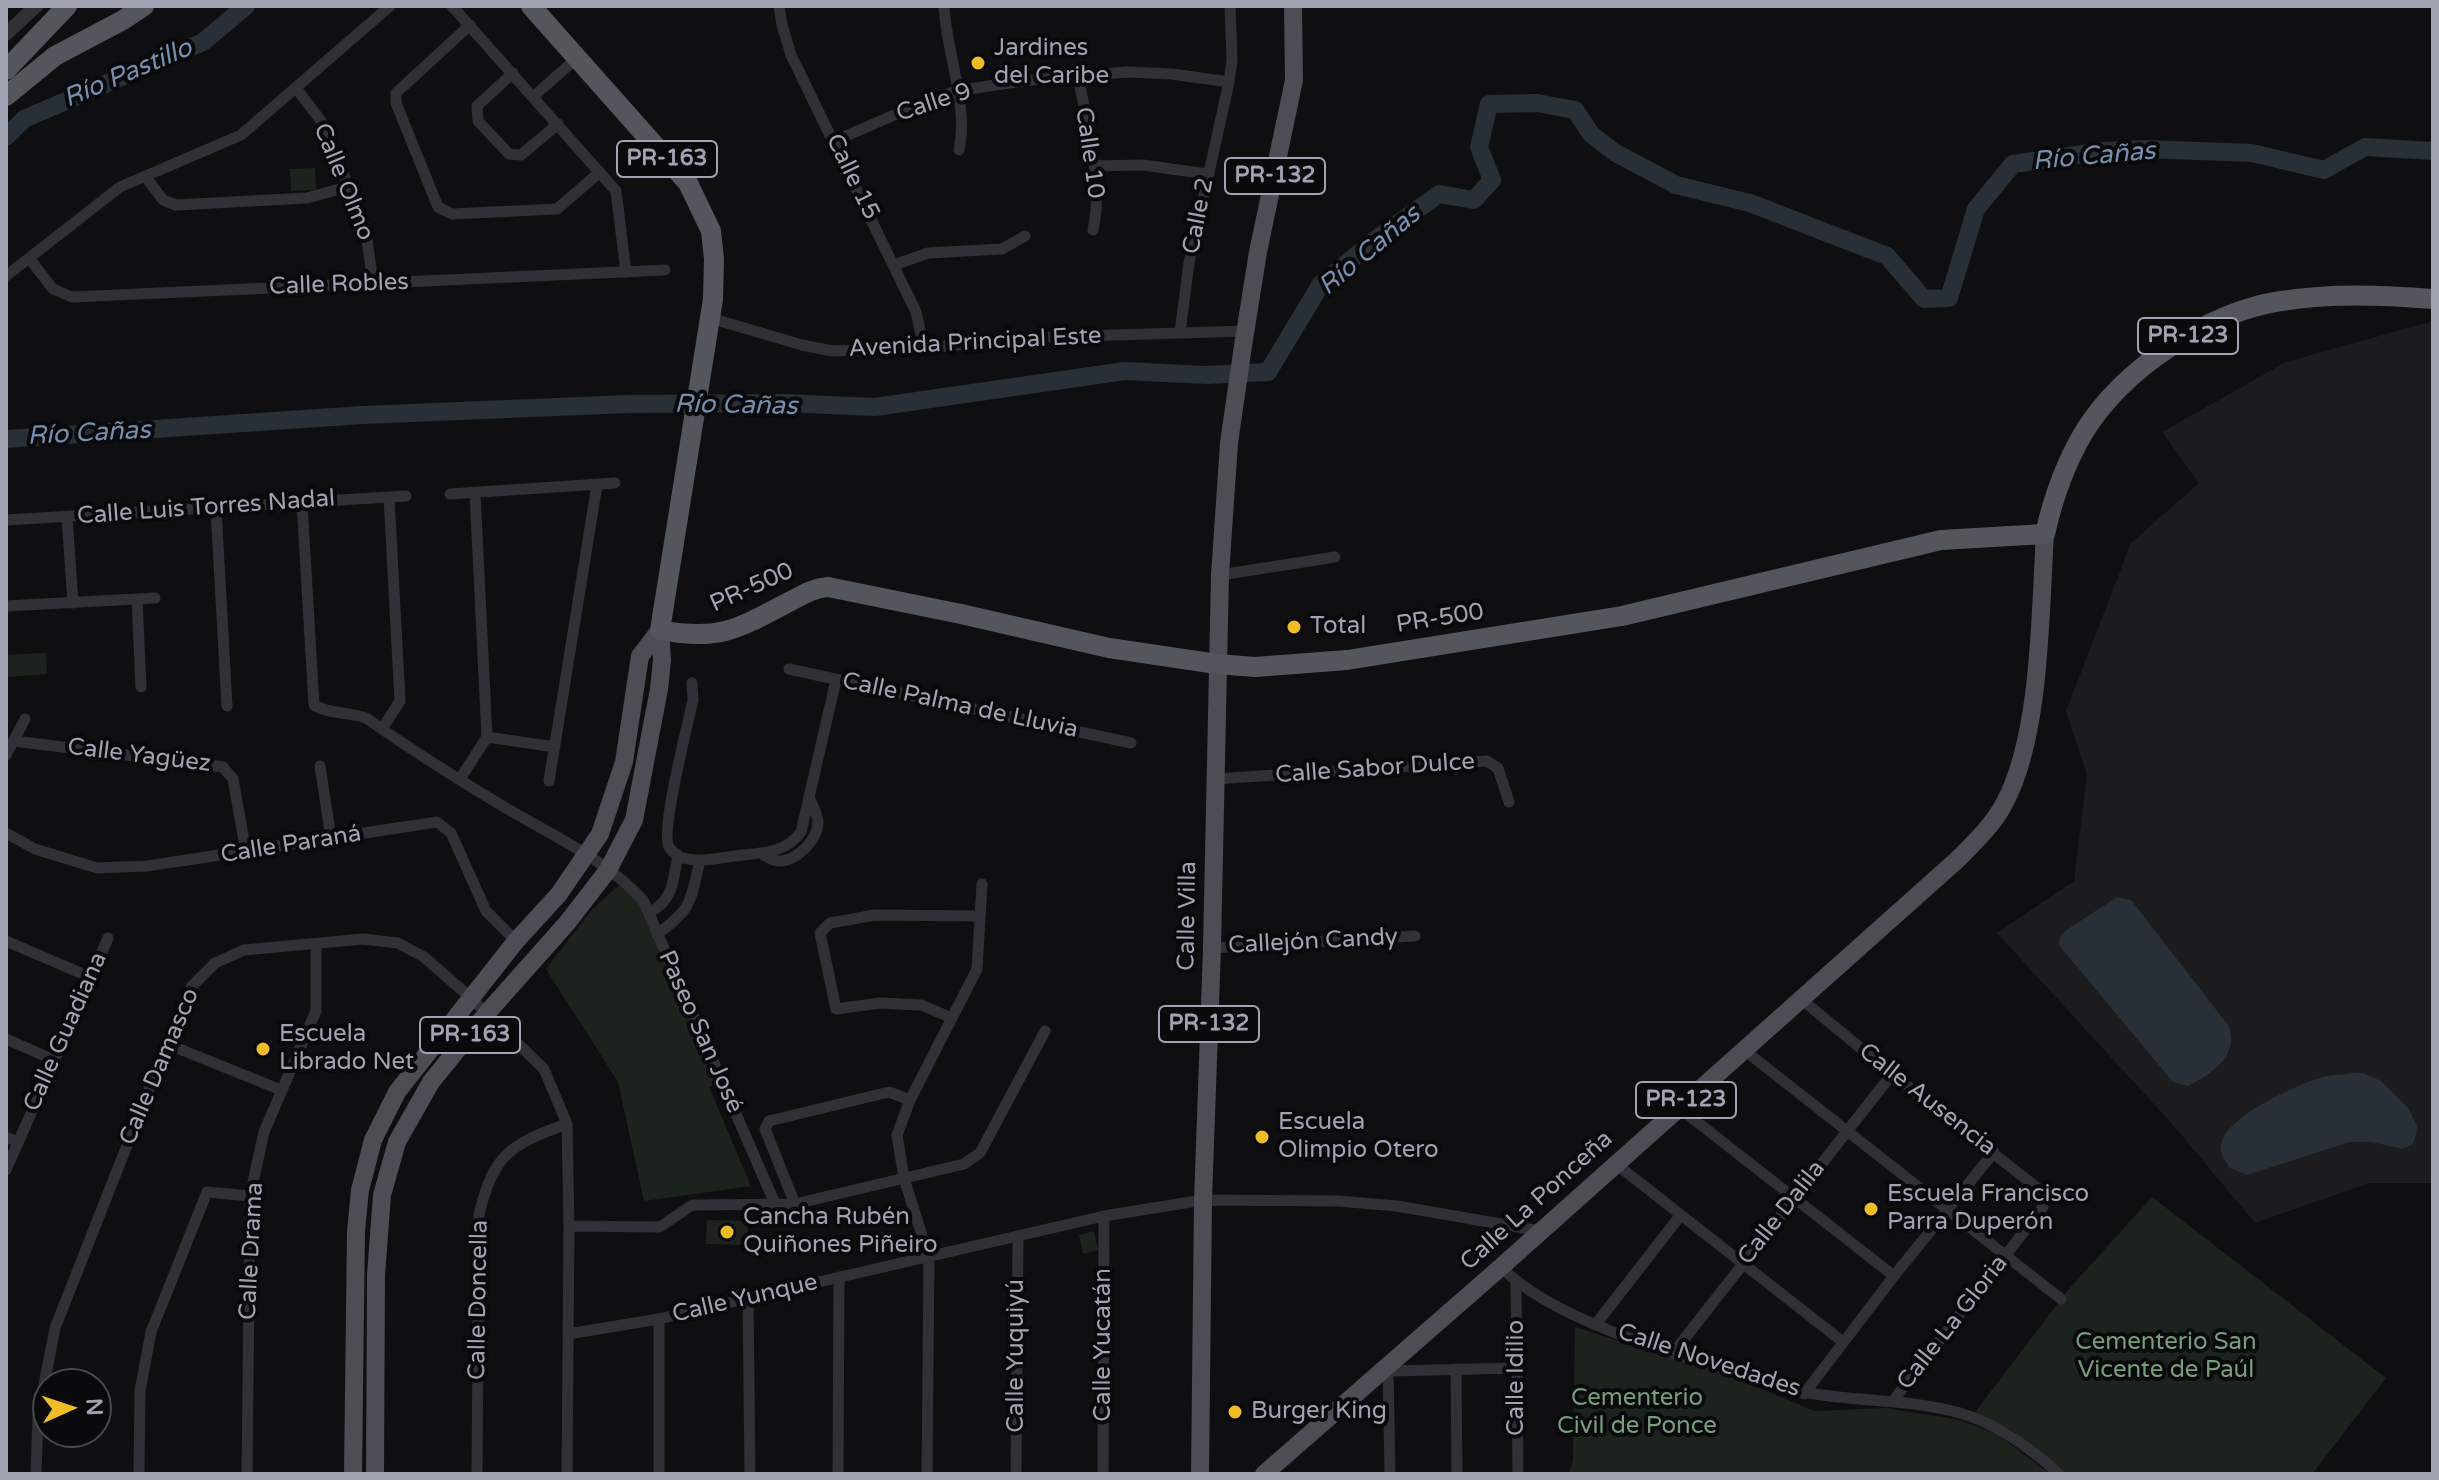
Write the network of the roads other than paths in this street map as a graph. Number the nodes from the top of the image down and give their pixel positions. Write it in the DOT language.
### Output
graph roads {
  1 [pos="36,6"];
  2 [pos="67,6"];
  3 [pos="144,6"];
  4 [pos="390,6"];
  5 [pos="452,6"];
  6 [pos="531,6"];
  7 [pos="779,6"];
  8 [pos="944,6"];
  9 [pos="1230,6"];
  10 [pos="1293,6"];
  11 [pos="470,25"];
  12 [pos="6,34"];
  13 [pos="577,58"];
  14 [pos="6,70"];
  15 [pos="513,73"];
  16 [pos="1078,76"];
  17 [pos="1229,82"];
  18 [pos="296,88"];
  19 [pos="956,91"];
  20 [pos="6,96"];
  21 [pos="534,96"];
  22 [pos="558,124"];
  23 [pos="834,141"];
  24 [pos="959,150"];
  25 [pos="1094,166"];
  26 [pos="600,172"];
  27 [pos="1207,174"];
  28 [pos="145,176"];
  29 [pos="347,187"];
  30 [pos="1093,230"];
  31 [pos="1025,236"];
  32 [pos="29,258"];
  33 [pos="894,265"];
  34 [pos="665,270"];
  35 [pos="626,272"];
  36 [pos="6,276"];
  37 [pos="373,283"];
  38 [pos="2433,299"];
  39 [pos="710,318"];
  40 [pos="1180,332"];
  41 [pos="1244,338"];
  42 [pos="924,348"];
  43 [pos="615,483"];
  44 [pos="597,485"];
  45 [pos="475,493"];
  46 [pos="450,494"];
  47 [pos="406,496"];
  48 [pos="389,497"];
  49 [pos="302,503"];
  50 [pos="216,509"];
  51 [pos="67,517"];
  52 [pos="6,520"];
  53 [pos="2045,534"];
  54 [pos="1335,557"];
  55 [pos="1220,575"];
  56 [pos="155,598"];
  57 [pos="137,599"];
  58 [pos="73,603"];
  59 [pos="6,606"];
  60 [pos="660,630"];
  61 [pos="1217,664"];
  62 [pos="789,669"];
  63 [pos="836,680"];
  64 [pos="692,683"];
  65 [pos="141,687"];
  66 [pos="227,706"];
  67 [pos="25,719"];
  68 [pos="382,729"];
  69 [pos="487,737"];
  70 [pos="14,741"];
  71 [pos="1131,743"];
  72 [pos="555,747"];
  73 [pos="6,755"];
  74 [pos="320,766"];
  75 [pos="460,779"];
  76 [pos="1215,779"];
  77 [pos="549,781"];
  78 [pos="1509,802"];
  79 [pos="6,833"];
  80 [pos="331,838"];
  81 [pos="246,852"];
  82 [pos="678,855"];
  83 [pos="700,861"];
  84 [pos="598,863"];
  85 [pos="982,884"];
  86 [pos="650,912"];
  87 [pos="980,916"];
  88 [pos="657,934"];
  89 [pos="1415,936"];
  90 [pos="108,938"];
  91 [pos="6,941"];
  92 [pos="516,941"];
  93 [pos="316,944"];
  94 [pos="1212,948"];
  95 [pos="90,977"];
  96 [pos="471,998"];
  97 [pos="1801,999"];
  98 [pos="487,1013"];
  99 [pos="952,1018"];
  100 [pos="1045,1031"];
  101 [pos="6,1039"];
  102 [pos="167,1044"];
  103 [pos="1744,1050"];
  104 [pos="54,1060"];
  105 [pos="1892,1074"];
  106 [pos="281,1090"];
  107 [pos="910,1100"];
  108 [pos="1678,1107"];
  109 [pos="567,1124"];
  110 [pos="1845,1132"];
  111 [pos="6,1137"];
  112 [pos="18,1142"];
  113 [pos="1994,1152"];
  114 [pos="1616,1164"];
  115 [pos="6,1170"];
  116 [pos="904,1178"];
  117 [pos="250,1196"];
  118 [pos="1795,1197"];
  119 [pos="1203,1200"];
  120 [pos="795,1204"];
  121 [pos="776,1206"];
  122 [pos="2043,1207"];
  123 [pos="1947,1211"];
  124 [pos="1104,1216"];
  125 [pos="1680,1216"];
  126 [pos="569,1226"];
  127 [pos="1541,1231"];
  128 [pos="1018,1237"];
  129 [pos="2006,1255"];
  130 [pos="929,1258"];
  131 [pos="1742,1263"];
  132 [pos="1501,1267"];
  133 [pos="1894,1276"];
  134 [pos="839,1277"];
  135 [pos="1516,1282"];
  136 [pos="748,1299"];
  137 [pos="2061,1299"];
  138 [pos="659,1319"];
  139 [pos="1596,1324"];
  140 [pos="568,1334"];
  141 [pos="1843,1342"];
  142 [pos="1674,1352"];
  143 [pos="1389,1368"];
  144 [pos="1517,1368"];
  145 [pos="1456,1369"];
  146 [pos="1804,1394"];
  147 [pos="1893,1401"];
  148 [pos="36,1474"];
  149 [pos="139,1474"];
  150 [pos="247,1474"];
  151 [pos="353,1474"];
  152 [pos="375,1474"];
  153 [pos="477,1474"];
  154 [pos="567,1474"];
  155 [pos="659,1474"];
  156 [pos="750,1474"];
  157 [pos="838,1474"];
  158 [pos="927,1474"];
  159 [pos="1016,1474"];
  160 [pos="1103,1474"];
  161 [pos="1200,1474"];
  162 [pos="1264,1474"];
  163 [pos="1390,1474"];
  164 [pos="1457,1474"];
  165 [pos="1518,1474"];
  166 [pos="2059,1474"];
  1 -- 12 [label="street"];
  2 -- 14 [label="highway"];
  3 -- 20 [label="highway"];
  4 -- 18 [label="street"];
  5 -- 11 [label="street"];
  6 -- 13 [label="highway, PR-163"];
  7 -- 23 [label="street, Calle 15"];
  8 -- 19 [label="street"];
  9 -- 17 [label="street, Calle 2"];
  10 -- 41 [label="main road, PR-132"];
  11 -- 15 [label="street"];
  11 -- 26 [label="street"];
  13 -- 21 [label="street"];
  13 -- 39 [label="highway, PR-163"];
  15 -- 21 [label="street"];
  15 -- 22 [label="street"];
  16 -- 17 [label="street, Calle 9"];
  16 -- 19 [label="street, Calle 9"];
  16 -- 25 [label="street, Calle 10"];
  17 -- 27 [label="street, Calle 2"];
  18 -- 28 [label="street"];
  18 -- 29 [label="street, Calle Olmo"];
  19 -- 23 [label="street, Calle 9"];
  19 -- 24 [label="street"];
  21 -- 22 [label="street"];
  22 -- 26 [label="street"];
  23 -- 33 [label="street, Calle 15"];
  25 -- 27 [label="street"];
  25 -- 30 [label="street, Calle 10"];
  26 -- 35 [label="street"];
  27 -- 40 [label="street, Calle 2"];
  28 -- 29 [label="street"];
  28 -- 32 [label="street"];
  29 -- 37 [label="street, Calle Olmo"];
  31 -- 33 [label="street"];
  32 -- 36 [label="street"];
  32 -- 37 [label="street, Calle Robles"];
  33 -- 42 [label="street, Calle 15"];
  34 -- 35 [label="street, Calle Robles"];
  35 -- 37 [label="street, Calle Robles"];
  38 -- 53 [label="highway, PR-123"];
  39 -- 42 [label="street, Avenida Principal Este"];
  39 -- 60 [label="highway, PR-163"];
  40 -- 41 [label="street, Avenida Principal Este"];
  40 -- 42 [label="street, Avenida Principal Este"];
  41 -- 55 [label="main road, Calle Villa / PR-132"];
  43 -- 44 [label="street"];
  44 -- 45 [label="street"];
  44 -- 72 [label="street"];
  45 -- 46 [label="street"];
  45 -- 69 [label="street"];
  47 -- 48 [label="street, Calle Luis Torres Nadal"];
  48 -- 49 [label="street, Calle Luis Torres Nadal"];
  48 -- 68 [label="street"];
  49 -- 50 [label="street, Calle Luis Torres Nadal"];
  49 -- 68 [label="street, Paseo San José"];
  50 -- 51 [label="street, Calle Luis Torres Nadal"];
  50 -- 66 [label="street"];
  51 -- 52 [label="street, Calle Luis Torres Nadal"];
  51 -- 58 [label="street"];
  53 -- 61 [label="highway, PR-500 / PR-500"];
  53 -- 97 [label="main road, Calle La Ponceña / PR-123"];
  54 -- 55 [label="street"];
  55 -- 61 [label="main road, Calle Villa / PR-132"];
  56 -- 57 [label="street"];
  57 -- 58 [label="street"];
  57 -- 65 [label="street"];
  58 -- 59 [label="street"];
  60 -- 61 [label="highway, PR-500 / PR-500"];
  60 -- 84 [label="main road, PR-163"];
  60 -- 84 [label="main road, PR-163"];
  61 -- 76 [label="main road, Calle Villa / PR-132"];
  62 -- 63 [label="street, Calle Palma de Lluvia"];
  63 -- 71 [label="street, Calle Palma de Lluvia"];
  63 -- 83 [label="street"];
  64 -- 82 [label="street"];
  67 -- 70 [label="street"];
  68 -- 75 [label="street, Paseo San José"];
  69 -- 72 [label="street"];
  69 -- 75 [label="street"];
  70 -- 73 [label="street"];
  70 -- 81 [label="street, Calle Yagüez"];
  72 -- 77 [label="street"];
  74 -- 80 [label="street"];
  75 -- 84 [label="street, Paseo San José"];
  76 -- 78 [label="street, Calle Sabor Dulce"];
  76 -- 94 [label="main road, Calle Villa / PR-132"];
  79 -- 81 [label="street, Calle Paraná"];
  80 -- 81 [label="street, Calle Paraná"];
  80 -- 92 [label="street, Calle Paraná"];
  82 -- 83 [label="street"];
  82 -- 86 [label="street"];
  83 -- 88 [label="street"];
  84 -- 86 [label="street, Paseo San José"];
  84 -- 92 [label="main road, PR-163"];
  84 -- 98 [label="main road, PR-163"];
  85 -- 87 [label="street"];
  86 -- 88 [label="street, Paseo San José"];
  87 -- 99 [label="street"];
  87 -- 99 [label="street"];
  88 -- 121 [label="street, Paseo San José"];
  89 -- 94 [label="street, Callejón Candy"];
  90 -- 95 [label="street, Calle Guadiana"];
  91 -- 95 [label="street"];
  92 -- 96 [label="main road, PR-163"];
  93 -- 96 [label="street, Calle Damasco"];
  93 -- 102 [label="street, Calle Damasco"];
  93 -- 106 [label="street, Calle Drama"];
  94 -- 119 [label="main road, Calle Villa / PR-132"];
  95 -- 104 [label="street, Calle Guadiana"];
  96 -- 98 [label="street, Calle Damasco"];
  96 -- 151 [label="main road, PR-163"];
  97 -- 103 [label="main road, Calle La Ponceña / PR-123"];
  97 -- 105 [label="street, Calle Ausencia"];
  98 -- 109 [label="street, Calle Damasco"];
  98 -- 152 [label="main road, PR-163"];
  99 -- 107 [label="street"];
  100 -- 116 [label="street"];
  101 -- 104 [label="street"];
  102 -- 106 [label="street"];
  102 -- 148 [label="street, Calle Damasco"];
  103 -- 108 [label="main road, Calle La Ponceña / PR-123"];
  103 -- 110 [label="street"];
  104 -- 112 [label="street, Calle Guadiana"];
  105 -- 110 [label="street, Calle Dalila"];
  105 -- 113 [label="street, Calle Ausencia"];
  106 -- 117 [label="street, Calle Drama"];
  107 -- 116 [label="street"];
  107 -- 120 [label="street"];
  108 -- 114 [label="main road, Calle La Ponceña / PR-123"];
  108 -- 118 [label="street"];
  109 -- 126 [label="street, Calle Damasco"];
  109 -- 153 [label="street, Calle Doncella"];
  110 -- 118 [label="street, Calle Dalila"];
  110 -- 123 [label="street"];
  111 -- 112 [label="street"];
  112 -- 115 [label="street, Calle Guadiana"];
  113 -- 122 [label="street, Calle Ausencia"];
  113 -- 123 [label="street"];
  114 -- 125 [label="street"];
  114 -- 127 [label="main road, Calle La Ponceña / PR-123"];
  116 -- 120 [label="street"];
  116 -- 130 [label="street"];
  117 -- 149 [label="street"];
  117 -- 150 [label="street, Calle Drama"];
  118 -- 131 [label="street, Calle Dalila"];
  118 -- 133 [label="street"];
  119 -- 124 [label="street, Calle Yunque"];
  119 -- 127 [label="street, Calle Yunque"];
  119 -- 161 [label="main road, Calle Villa / PR-132"];
  120 -- 121 [label="street"];
  121 -- 126 [label="street"];
  122 -- 129 [label="street, Calle La Gloria"];
  123 -- 129 [label="street"];
  123 -- 133 [label="street"];
  124 -- 128 [label="street, Calle Yunque"];
  124 -- 160 [label="street, Calle Yucatán"];
  125 -- 131 [label="street"];
  125 -- 139 [label="street"];
  126 -- 140 [label="street, Calle Damasco"];
  127 -- 132 [label="main road, Calle La Ponceña / PR-123"];
  128 -- 130 [label="street, Calle Yunque"];
  128 -- 159 [label="street, Calle Yuquiyú"];
  129 -- 137 [label="street"];
  129 -- 147 [label="street, Calle La Gloria"];
  130 -- 134 [label="street, Calle Yunque"];
  130 -- 158 [label="street"];
  131 -- 141 [label="street"];
  131 -- 142 [label="street, Calle Dalila"];
  132 -- 135 [label="street, Calle Novedades"];
  132 -- 143 [label="main road, Calle La Ponceña / PR-123"];
  133 -- 141 [label="street"];
  134 -- 136 [label="street, Calle Yunque"];
  134 -- 157 [label="street"];
  135 -- 139 [label="street, Calle Novedades"];
  135 -- 144 [label="street, Calle Idilio"];
  136 -- 138 [label="street, Calle Yunque"];
  136 -- 156 [label="street"];
  138 -- 140 [label="street, Calle Yunque"];
  138 -- 155 [label="street"];
  139 -- 142 [label="street, Calle Novedades"];
  140 -- 154 [label="street, Calle Damasco"];
  141 -- 146 [label="street"];
  142 -- 146 [label="street, Calle Novedades"];
  143 -- 145 [label="street"];
  143 -- 162 [label="main road, Calle La Ponceña / PR-123"];
  143 -- 163 [label="street"];
  144 -- 145 [label="street"];
  144 -- 165 [label="street, Calle Idilio"];
  145 -- 164 [label="street"];
  146 -- 147 [label="street, Calle Novedades"];
  147 -- 166 [label="street, Calle Novedades"];
}
